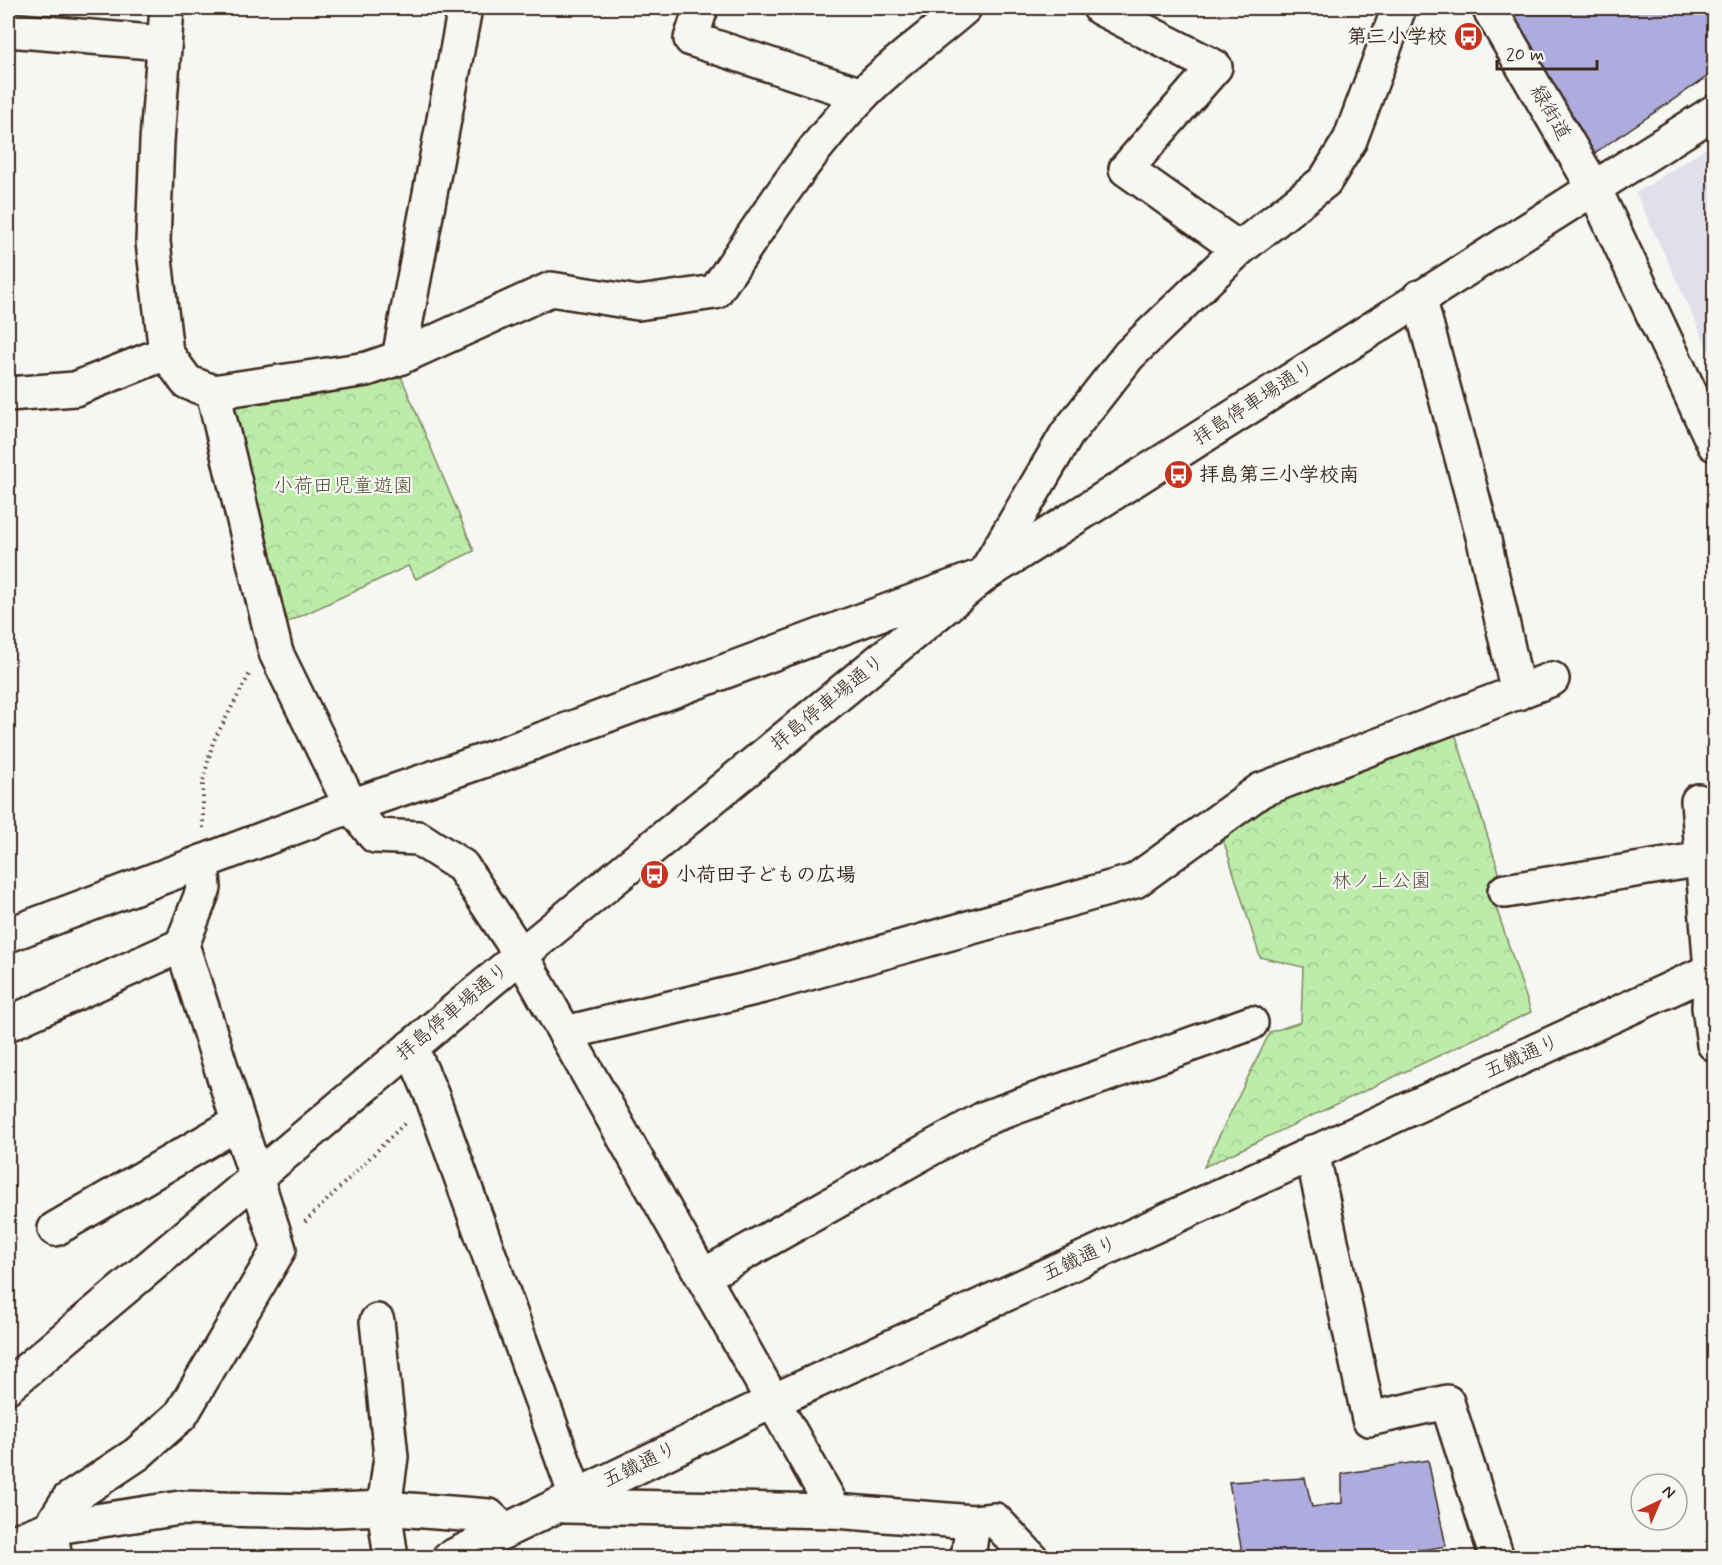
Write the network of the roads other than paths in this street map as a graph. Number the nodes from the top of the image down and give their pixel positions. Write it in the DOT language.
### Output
graph roads {
  1 [pos="167,8"];
  2 [pos="465,8"];
  3 [pos="701,8"];
  4 [pos="964,8"];
  5 [pos="1100,8"];
  6 [pos="1399,8"];
  7 [pos="1489,8"];
  8 [pos="8,30"];
  9 [pos="163,43"];
  10 [pos="862,95"];
  11 [pos="1714,112"];
  12 [pos="1594,188"];
  13 [pos="1239,249"];
  14 [pos="1419,297"];
  15 [pos="166,353"];
  16 [pos="399,358"];
  17 [pos="213,392"];
  18 [pos="8,394"];
  19 [pos="1714,444"];
  20 [pos="984,575"];
  21 [pos="1552,680"];
  22 [pos="1518,693"];
  23 [pos="1698,801"];
  24 [pos="351,806"];
  25 [pos="1702,859"];
  26 [pos="202,862"];
  27 [pos="1505,891"];
  28 [pos="8,935"];
  29 [pos="182,945"];
  30 [pos="521,955"];
  31 [pos="1713,970"];
  32 [pos="1251,1023"];
  33 [pos="8,1024"];
  34 [pos="565,1033"];
  35 [pos="1714,1044"];
  36 [pos="411,1047"];
  37 [pos="238,1123"];
  38 [pos="1312,1152"];
  39 [pos="258,1178"];
  40 [pos="55,1229"];
  41 [pos="703,1276"];
  42 [pos="377,1321"];
  43 [pos="8,1386"];
  44 [pos="773,1401"];
  45 [pos="566,1501"];
  46 [pos="384,1508"];
  47 [pos="835,1510"];
  48 [pos="973,1522"];
  49 [pos="505,1531"];
  50 [pos="53,1543"];
  51 [pos="8,1544"];
  52 [pos="391,1557"];
  53 [pos="449,1557"];
  54 [pos="968,1557"];
  55 [pos="1031,1557"];
  56 [pos="1497,1557"];
  1 -- 9 [label="street"];
  2 -- 16 [label="street"];
  3 -- 10 [label="street"];
  4 -- 10 [label="street"];
  5 -- 13 [label="street"];
  6 -- 13 [label="street"];
  7 -- 12 [label="street, 緑街道"];
  8 -- 9 [label="street"];
  9 -- 15 [label="street"];
  10 -- 16 [label="street"];
  11 -- 12 [label="street, 拝島停車場通り"];
  12 -- 14 [label="street, 拝島停車場通り"];
  12 -- 19 [label="street, 緑街道"];
  13 -- 20 [label="street"];
  14 -- 20 [label="street, 拝島停車場通り"];
  14 -- 22 [label="street"];
  15 -- 17 [label="street"];
  15 -- 18 [label="street"];
  16 -- 17 [label="street"];
  17 -- 24 [label="street"];
  20 -- 24 [label="street"];
  20 -- 30 [label="street, 拝島停車場通り"];
  21 -- 22 [label="street"];
  22 -- 34 [label="street"];
  23 -- 25 [label="street"];
  24 -- 26 [label="street"];
  24 -- 30 [label="street"];
  25 -- 27 [label="street"];
  25 -- 31 [label="street"];
  26 -- 28 [label="street"];
  26 -- 29 [label="street"];
  29 -- 33 [label="street"];
  29 -- 37 [label="street"];
  30 -- 34 [label="street"];
  30 -- 36 [label="street, 拝島停車場通り"];
  31 -- 35 [label="street"];
  31 -- 38 [label="street, 五鐵通り"];
  32 -- 41 [label="street"];
  34 -- 41 [label="street"];
  36 -- 39 [label="street, 拝島停車場通り"];
  36 -- 45 [label="street"];
  37 -- 39 [label="street"];
  37 -- 40 [label="street"];
  38 -- 44 [label="street, 五鐵通り"];
  38 -- 56 [label="street"];
  39 -- 43 [label="street, 拝島停車場通り"];
  39 -- 50 [label="street"];
  41 -- 44 [label="street"];
  42 -- 46 [label="street"];
  44 -- 45 [label="street, 五鐵通り"];
  44 -- 47 [label="street"];
  45 -- 47 [label="street"];
  45 -- 49 [label="street, 五鐵通り"];
  46 -- 49 [label="street"];
  46 -- 50 [label="street"];
  46 -- 52 [label="street"];
  47 -- 48 [label="street"];
  48 -- 54 [label="street"];
  48 -- 55 [label="street"];
  49 -- 53 [label="street, 五鐵通り"];
  50 -- 51 [label="street"];
}
